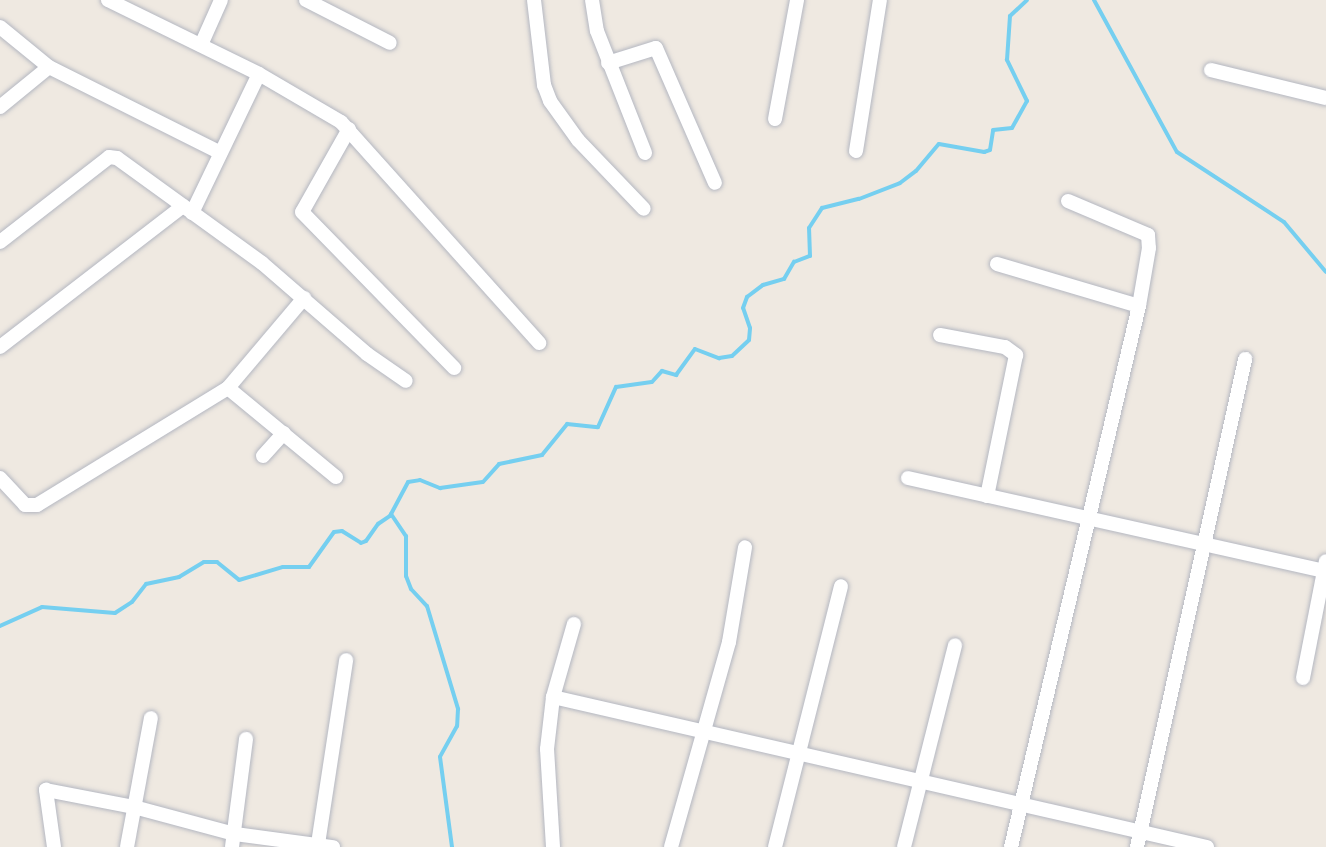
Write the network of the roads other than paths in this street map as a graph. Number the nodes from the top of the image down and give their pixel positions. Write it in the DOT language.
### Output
graph roads {
  1 [pos="108,0"];
  2 [pos="221,0"];
  3 [pos="306,0"];
  4 [pos="534,0"];
  5 [pos="592,0"];
  6 [pos="797,0"];
  7 [pos="880,0"];
  8 [pos="0,27"];
  9 [pos="390,43"];
  10 [pos="201,45"];
  11 [pos="608,63"];
  12 [pos="49,67"];
  13 [pos="1211,70"];
  14 [pos="259,74"];
  15 [pos="1326,98"];
  16 [pos="0,107"];
  17 [pos="775,119"];
  18 [pos="349,129"];
  19 [pos="856,151"];
  20 [pos="219,152"];
  21 [pos="645,153"];
  22 [pos="716,183"];
  23 [pos="1068,201"];
  24 [pos="187,209"];
  25 [pos="644,209"];
  26 [pos="0,242"];
  27 [pos="997,264"];
  28 [pos="304,298"];
  29 [pos="1138,306"];
  30 [pos="940,335"];
  31 [pos="539,343"];
  32 [pos="0,347"];
  33 [pos="1245,359"];
  34 [pos="454,368"];
  35 [pos="406,381"];
  36 [pos="228,388"];
  37 [pos="284,433"];
  38 [pos="263,456"];
  39 [pos="336,477"];
  40 [pos="0,478"];
  41 [pos="908,478"];
  42 [pos="987,496"];
  43 [pos="1088,518"];
  44 [pos="1204,545"];
  45 [pos="745,547"];
  46 [pos="1325,566"];
  47 [pos="841,586"];
  48 [pos="574,624"];
  49 [pos="955,645"];
  50 [pos="346,660"];
  51 [pos="1303,678"];
  52 [pos="553,697"];
  53 [pos="151,718"];
  54 [pos="702,731"];
  55 [pos="246,739"];
  56 [pos="798,753"];
  57 [pos="921,781"];
  58 [pos="1020,804"];
  59 [pos="134,807"];
  60 [pos="1141,832"];
  61 [pos="233,841"];
  62 [pos="318,844"];
  63 [pos="54,847"];
  64 [pos="127,847"];
  65 [pos="333,847"];
  66 [pos="553,847"];
  67 [pos="671,847"];
  68 [pos="775,847"];
  69 [pos="904,847"];
  70 [pos="1011,847"];
  71 [pos="1137,847"];
  72 [pos="1207,847"];
  1 -- 10 [label="street"];
  2 -- 10 [label="street"];
  3 -- 9 [label="street"];
  4 -- 25 [label="street"];
  5 -- 11 [label="street"];
  6 -- 17 [label="street"];
  7 -- 19 [label="street"];
  8 -- 12 [label="street"];
  10 -- 14 [label="street"];
  11 -- 21 [label="street"];
  11 -- 22 [label="street"];
  12 -- 16 [label="street"];
  12 -- 20 [label="street"];
  13 -- 15 [label="street"];
  14 -- 18 [label="street"];
  14 -- 20 [label="street"];
  18 -- 31 [label="street"];
  18 -- 34 [label="street"];
  20 -- 24 [label="street"];
  23 -- 29 [label="street"];
  24 -- 26 [label="street"];
  24 -- 28 [label="street"];
  24 -- 32 [label="street"];
  27 -- 29 [label="street"];
  28 -- 35 [label="street"];
  28 -- 36 [label="street"];
  29 -- 43 [label="street"];
  30 -- 42 [label="street"];
  33 -- 44 [label="street"];
  36 -- 37 [label="street"];
  36 -- 40 [label="street"];
  37 -- 38 [label="street"];
  37 -- 39 [label="street"];
  41 -- 42 [label="street"];
  42 -- 43 [label="street"];
  43 -- 44 [label="street"];
  43 -- 58 [label="street"];
  44 -- 46 [label="street"];
  44 -- 60 [label="street"];
  45 -- 54 [label="street"];
  46 -- 51 [label="street"];
  47 -- 56 [label="street"];
  48 -- 52 [label="street"];
  49 -- 57 [label="street"];
  50 -- 62 [label="street"];
  52 -- 54 [label="street"];
  52 -- 66 [label="street"];
  53 -- 59 [label="street"];
  54 -- 56 [label="street"];
  54 -- 67 [label="street"];
  55 -- 61 [label="street"];
  56 -- 57 [label="street"];
  56 -- 68 [label="street"];
  57 -- 58 [label="street"];
  57 -- 69 [label="street"];
  58 -- 60 [label="street"];
  58 -- 70 [label="street"];
  59 -- 61 [label="street"];
  59 -- 63 [label="street"];
  59 -- 64 [label="street"];
  60 -- 71 [label="street"];
  60 -- 72 [label="street"];
  61 -- 62 [label="street"];
  62 -- 65 [label="street"];
}
